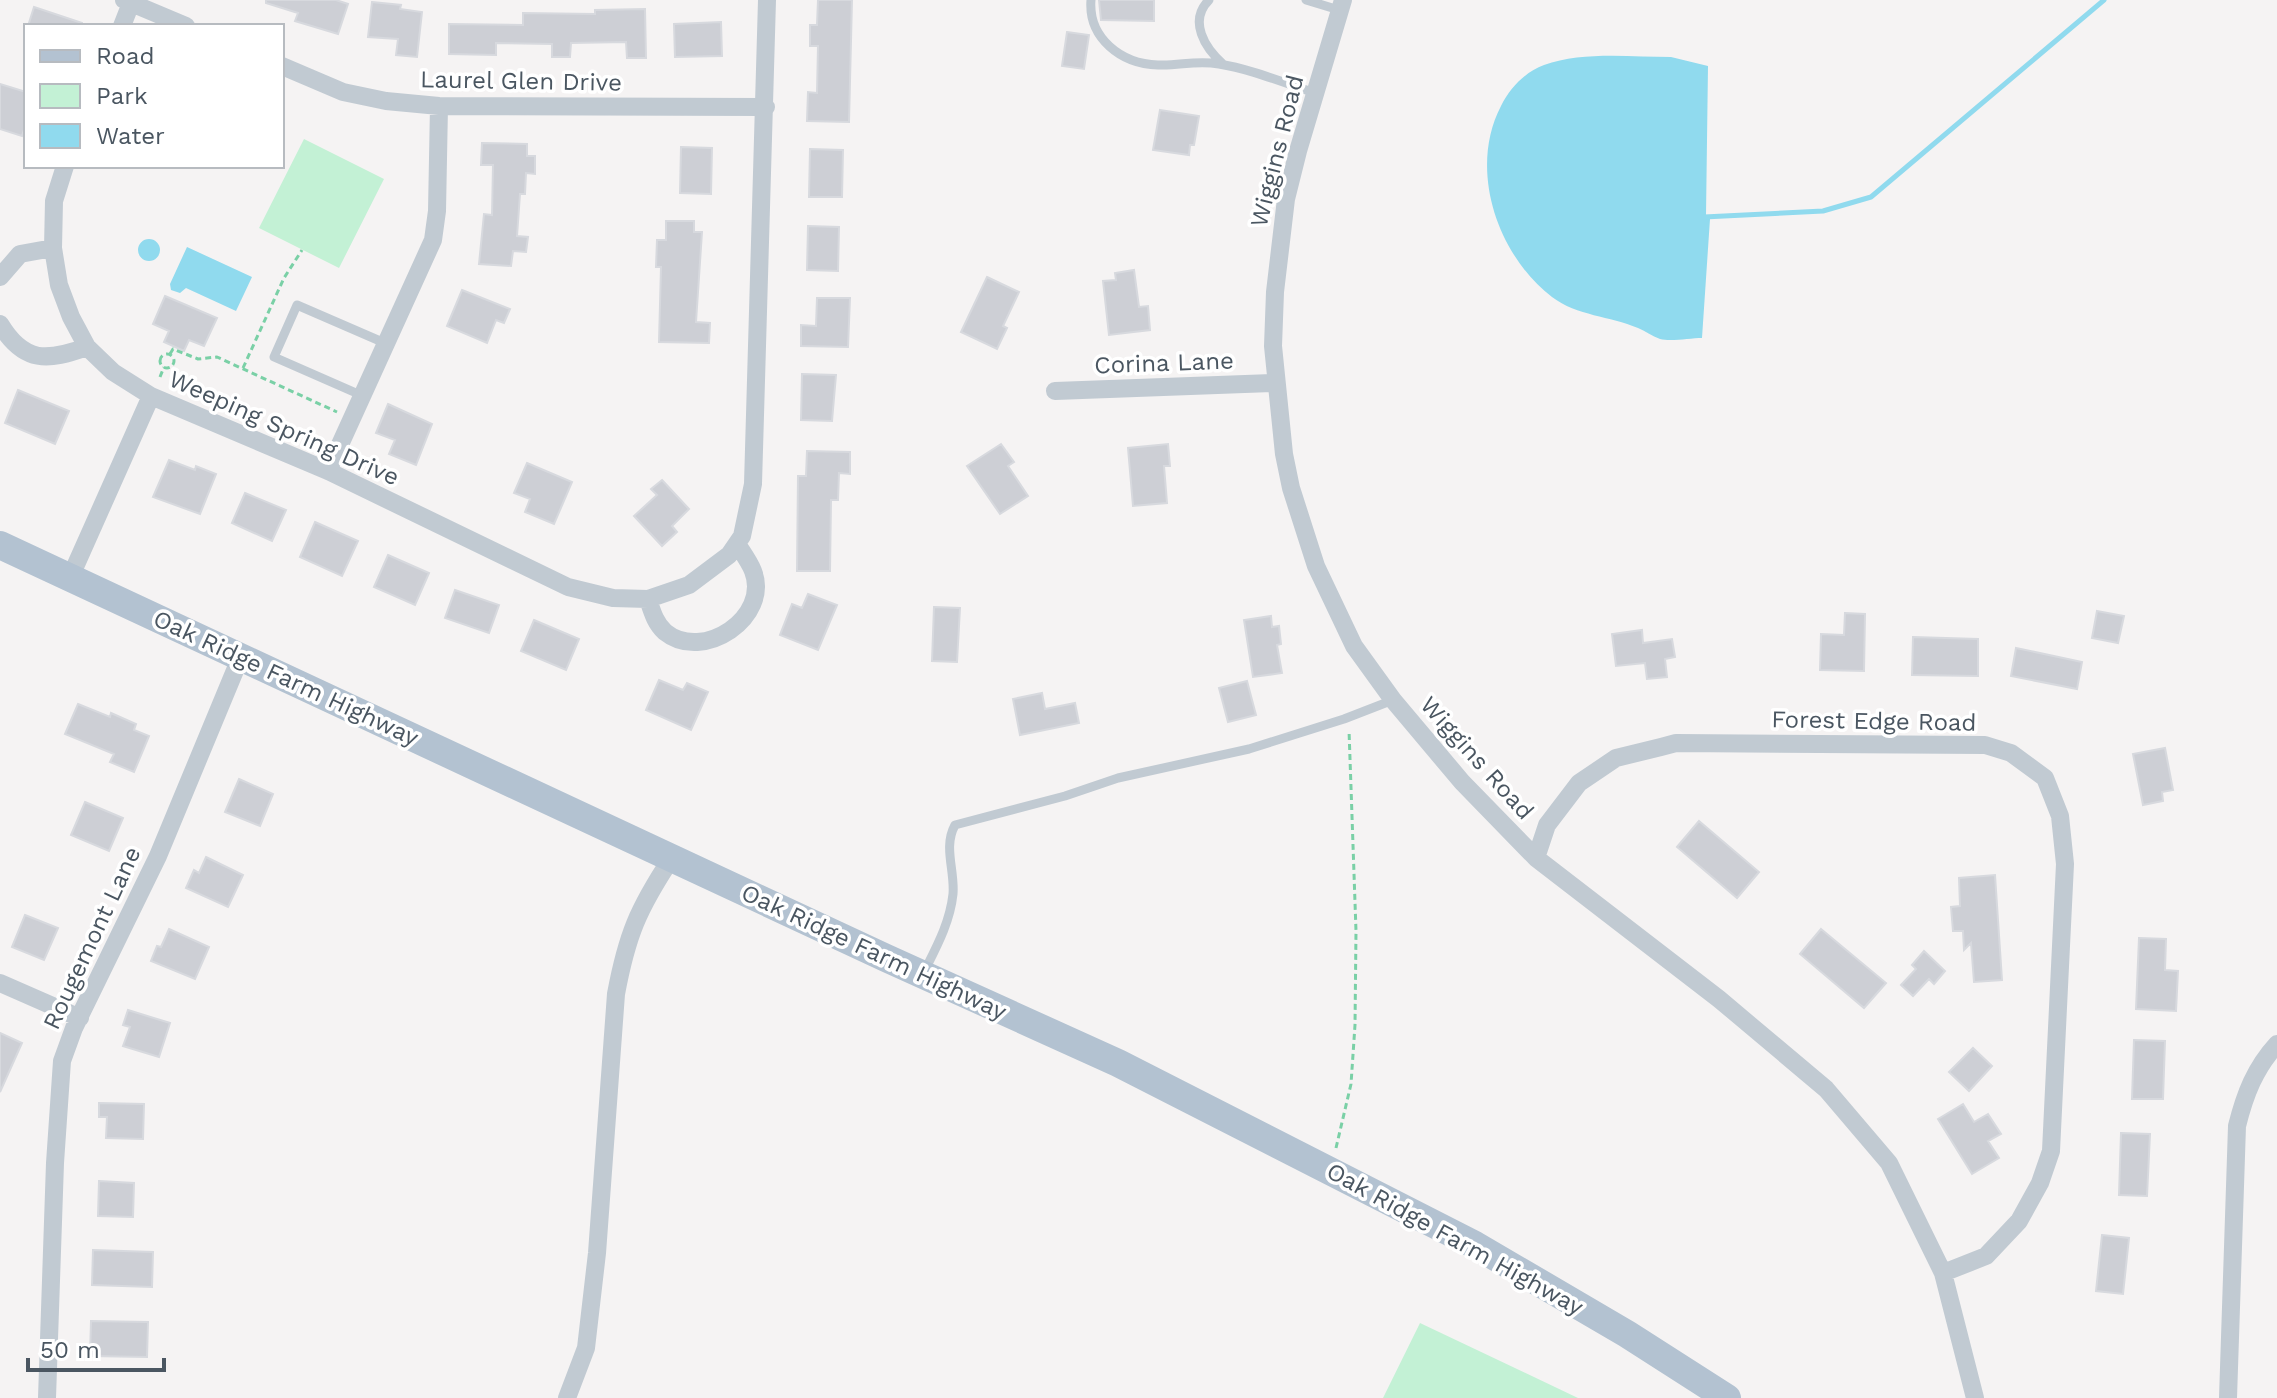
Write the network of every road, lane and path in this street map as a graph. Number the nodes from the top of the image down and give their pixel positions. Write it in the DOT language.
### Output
graph roads {
  1 [pos="767,0"];
  2 [pos="1091,0"];
  3 [pos="1209,0"];
  4 [pos="1306,0"];
  5 [pos="128,2"];
  6 [pos="1341,5"];
  7 [pos="122,24"];
  8 [pos="181,24"];
  9 [pos="1223,64"];
  10 [pos="284,67"];
  11 [pos="1315,93"];
  12 [pos="439,106"];
  13 [pos="766,107"];
  14 [pos="64,168"];
  15 [pos="53,248"];
  16 [pos="302,250"];
  17 [pos="0,277"];
  18 [pos="0,324"];
  19 [pos="387,344"];
  20 [pos="87,347"];
  21 [pos="170,354"];
  22 [pos="164,367"];
  23 [pos="243,369"];
  24 [pos="160,377"];
  25 [pos="1275,383"];
  26 [pos="1055,391"];
  27 [pos="151,396"];
  28 [pos="363,396"];
  29 [pos="337,412"];
  30 [pos="328,471"];
  31 [pos="737,544"];
  32 [pos="0,545"];
  33 [pos="70,578"];
  34 [pos="648,599"];
  35 [pos="241,656"];
  36 [pos="1393,700"];
  37 [pos="1349,717"];
  38 [pos="1536,858"];
  39 [pos="671,859"];
  40 [pos="922,975"];
  41 [pos="0,983"];
  42 [pos="80,1018"];
  43 [pos="2277,1044"];
  44 [pos="1331,1171"];
  45 [pos="1943,1273"];
  46 [pos="47,1398"];
  47 [pos="567,1398"];
  48 [pos="1727,1398"];
  49 [pos="1975,1398"];
  50 [pos="2228,1398"];
  1 -- 13 [label="street"];
  2 -- 9 [label="lane"];
  3 -- 9 [label="lane"];
  4 -- 6 [label="lane"];
  5 -- 7 [label="street"];
  5 -- 8 [label="street"];
  6 -- 11 [label="street, Wiggins Road"];
  9 -- 11 [label="lane"];
  10 -- 12 [label="street, Laurel Glen Drive"];
  11 -- 25 [label="street, Wiggins Road"];
  12 -- 13 [label="street, Laurel Glen Drive"];
  12 -- 19 [label="street"];
  13 -- 31 [label="street"];
  14 -- 15 [label="street, Weeping Spring Drive"];
  15 -- 17 [label="street"];
  15 -- 20 [label="street, Weeping Spring Drive"];
  16 -- 23 [label="path"];
  18 -- 20 [label="street"];
  19 -- 28 [label="street"];
  19 -- 28 [label="lane"];
  20 -- 27 [label="street, Weeping Spring Drive"];
  21 -- 22 [label="path"];
  21 -- 22 [label="path"];
  21 -- 23 [label="path"];
  22 -- 24 [label="path"];
  23 -- 29 [label="path"];
  25 -- 26 [label="street, Corina Lane"];
  25 -- 36 [label="street, Wiggins Road"];
  27 -- 30 [label="street, Weeping Spring Drive"];
  27 -- 33 [label="street"];
  28 -- 30 [label="street"];
  30 -- 34 [label="street, Weeping Spring Drive"];
  31 -- 34 [label="street, Weeping Spring Drive"];
  31 -- 34 [label="street"];
  32 -- 33 [label="main road, Oak Ridge Farm Highway"];
  33 -- 35 [label="main road, Oak Ridge Farm Highway"];
  35 -- 39 [label="main road, Oak Ridge Farm Highway"];
  35 -- 42 [label="street, Rougemont Lane"];
  36 -- 37 [label="lane"];
  36 -- 38 [label="street, Wiggins Road"];
  37 -- 40 [label="lane"];
  37 -- 44 [label="path"];
  38 -- 45 [label="street, Wiggins Road"];
  38 -- 45 [label="street, Forest Edge Road"];
  39 -- 40 [label="main road, Oak Ridge Farm Highway"];
  39 -- 47 [label="street"];
  40 -- 44 [label="main road, Oak Ridge Farm Highway"];
  41 -- 42 [label="street"];
  42 -- 46 [label="street, Rougemont Lane"];
  43 -- 50 [label="street"];
  44 -- 48 [label="main road, Oak Ridge Farm Highway"];
  45 -- 49 [label="street, Wiggins Road"];
}
